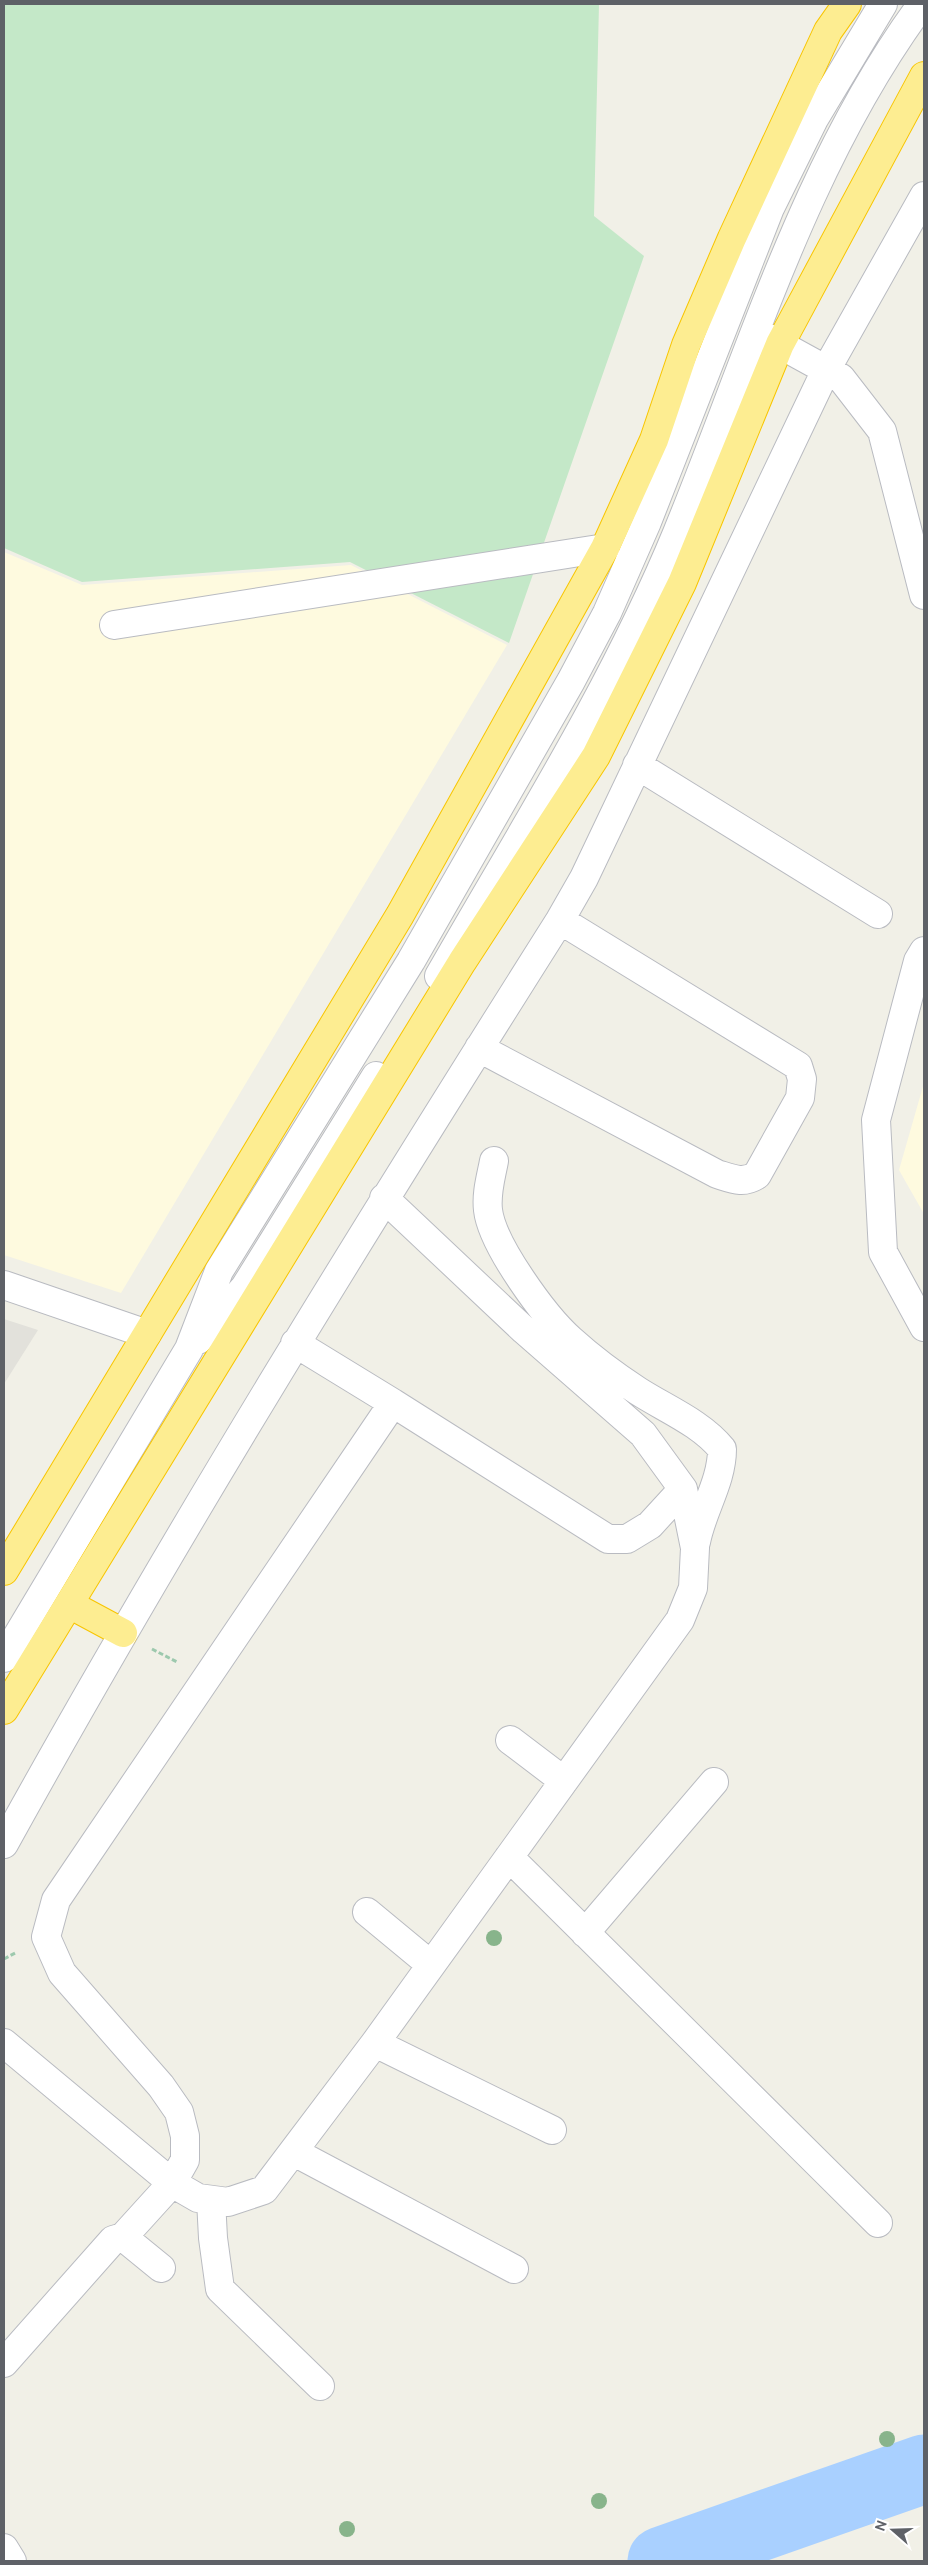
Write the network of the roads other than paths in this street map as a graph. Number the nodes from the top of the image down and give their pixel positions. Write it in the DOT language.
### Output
graph roads {
  1 [pos="846,4"];
  2 [pos="883,4"];
  3 [pos="922,4"];
  4 [pos="924,76"];
  5 [pos="924,196"];
  6 [pos="704,304"];
  7 [pos="728,316"];
  8 [pos="755,331"];
  9 [pos="780,344"];
  10 [pos="826,370"];
  11 [pos="605,548"];
  12 [pos="924,595"];
  13 [pos="114,625"];
  14 [pos="637,765"];
  15 [pos="878,914"];
  16 [pos="560,920"];
  17 [pos="924,951"];
  18 [pos="479,1048"];
  19 [pos="494,1161"];
  20 [pos="384,1198"];
  21 [pos="4,1285"];
  22 [pos="924,1327"];
  23 [pos="147,1334"];
  24 [pos="295,1342"];
  25 [pos="190,1349"];
  26 [pos="393,1403"];
  27 [pos="683,1489"];
  28 [pos="695,1548"];
  29 [pos="4,1569"];
  30 [pos="69,1604"];
  31 [pos="123,1633"];
  32 [pos="4,1658"];
  33 [pos="4,1710"];
  34 [pos="510,1740"];
  35 [pos="564,1781"];
  36 [pos="714,1782"];
  37 [pos="4,1844"];
  38 [pos="509,1858"];
  39 [pos="367,1912"];
  40 [pos="584,1933"];
  41 [pos="431,1965"];
  42 [pos="4,2042"];
  43 [pos="376,2043"];
  44 [pos="552,2130"];
  45 [pos="294,2152"];
  46 [pos="172,2183"];
  47 [pos="211,2200"];
  48 [pos="878,2223"];
  49 [pos="123,2237"];
  50 [pos="161,2268"];
  51 [pos="514,2269"];
  52 [pos="4,2363"];
  53 [pos="320,2386"];
  54 [pos="4,2548"];
  55 [pos="12,2561"];
  1 -- 6 [label="highway"];
  2 -- 7 [label="street"];
  3 -- 8 [label="street"];
  4 -- 9 [label="highway"];
  5 -- 10 [label="street"];
  6 -- 7 [label="street"];
  6 -- 11 [label="highway"];
  7 -- 8 [label="street"];
  7 -- 25 [label="street"];
  8 -- 9 [label="street"];
  8 -- 25 [label="street"];
  9 -- 10 [label="street"];
  9 -- 30 [label="highway"];
  10 -- 12 [label="street"];
  10 -- 14 [label="street"];
  11 -- 13 [label="street"];
  11 -- 23 [label="highway"];
  14 -- 15 [label="street"];
  14 -- 16 [label="street"];
  16 -- 18 [label="street"];
  16 -- 18 [label="street"];
  17 -- 22 [label="street"];
  18 -- 20 [label="street"];
  19 -- 28 [label="street"];
  20 -- 24 [label="street"];
  20 -- 27 [label="street"];
  21 -- 23 [label="street"];
  23 -- 29 [label="highway"];
  24 -- 26 [label="street"];
  24 -- 31 [label="street"];
  25 -- 32 [label="street"];
  26 -- 27 [label="street"];
  26 -- 46 [label="street"];
  27 -- 28 [label="street"];
  28 -- 35 [label="street"];
  30 -- 31 [label="highway"];
  30 -- 33 [label="highway"];
  31 -- 37 [label="street"];
  34 -- 35 [label="street"];
  35 -- 38 [label="street"];
  36 -- 40 [label="street"];
  38 -- 40 [label="street"];
  38 -- 41 [label="street"];
  39 -- 41 [label="street"];
  40 -- 48 [label="street"];
  41 -- 43 [label="street"];
  42 -- 46 [label="street"];
  43 -- 44 [label="street"];
  43 -- 45 [label="street"];
  45 -- 47 [label="street"];
  45 -- 51 [label="street"];
  46 -- 47 [label="street"];
  46 -- 49 [label="street"];
  47 -- 53 [label="street"];
  49 -- 50 [label="street"];
  49 -- 52 [label="street"];
  54 -- 55 [label="street"];
}
